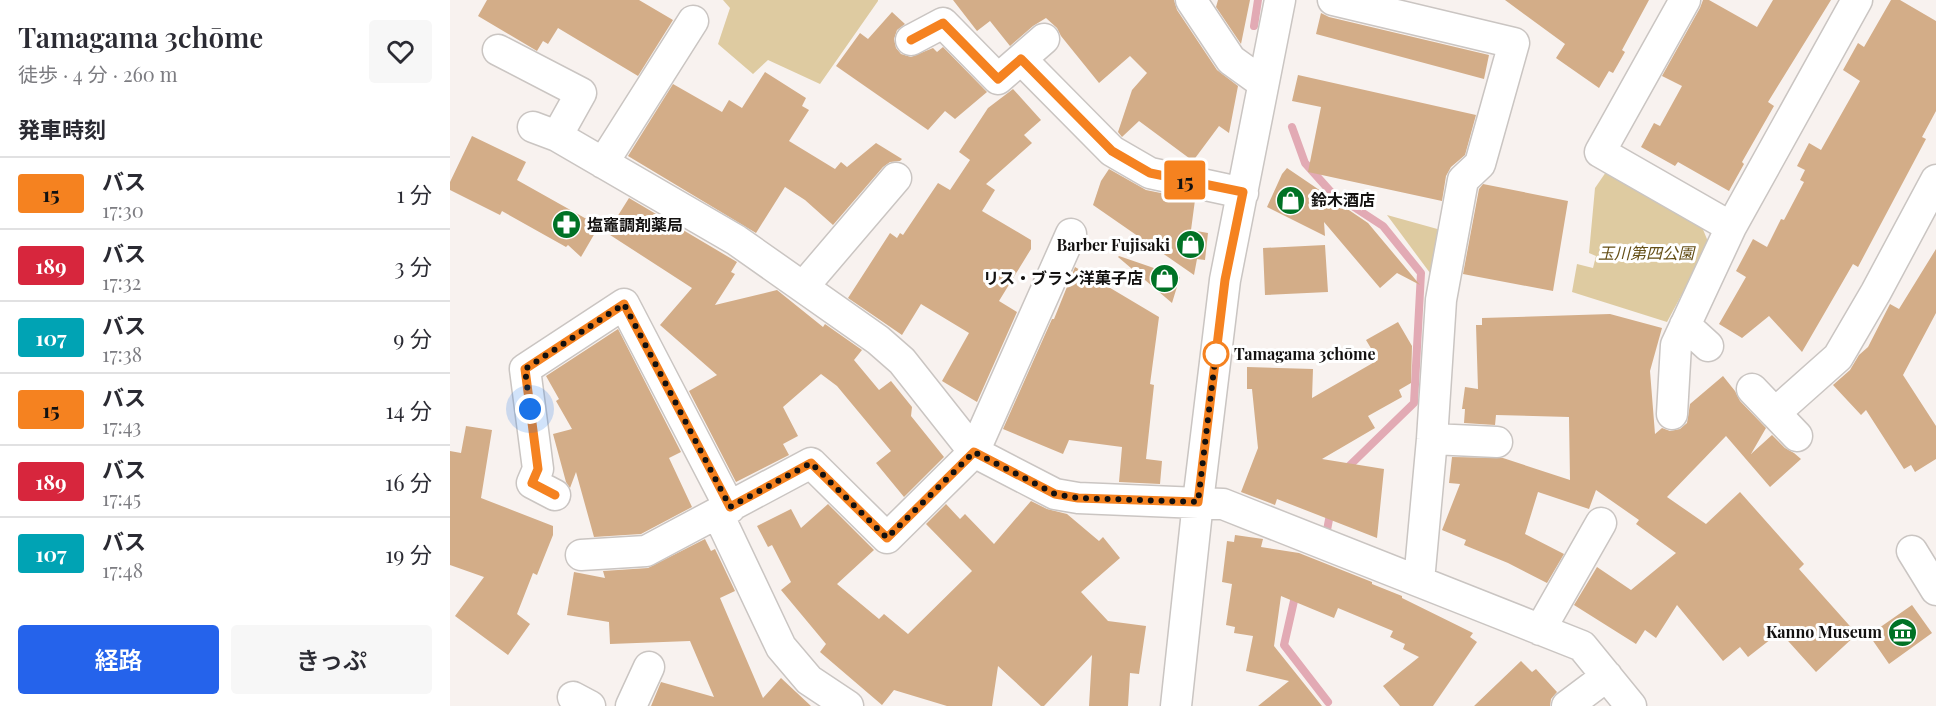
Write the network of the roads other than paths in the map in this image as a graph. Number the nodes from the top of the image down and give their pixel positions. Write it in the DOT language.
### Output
graph roads {
  1 [pos="1191,0"];
  2 [pos="1280,0"];
  3 [pos="1333,0"];
  4 [pos="1685,0"];
  5 [pos="1857,0"];
  6 [pos="693,21"];
  7 [pos="1044,39"];
  8 [pos="911,40"];
  9 [pos="498,50"];
  10 [pos="1021,59"];
  11 [pos="1263,83"];
  12 [pos="603,163"];
  13 [pos="896,177"];
  14 [pos="1936,180"];
  15 [pos="1243,192"];
  16 [pos="1731,227"];
  17 [pos="1071,234"];
  18 [pos="802,287"];
  19 [pos="1685,325"];
  20 [pos="1707,346"];
  21 [pos="1752,389"];
  22 [pos="1775,413"];
  23 [pos="1672,414"];
  24 [pos="1797,436"];
  25 [pos="1432,439"];
  26 [pos="1497,442"];
  27 [pos="974,452"];
  28 [pos="535,485"];
  29 [pos="1198,502"];
  30 [pos="724,511"];
  31 [pos="1601,523"];
  32 [pos="1912,550"];
  33 [pos="581,555"];
  34 [pos="1419,581"];
  35 [pos="1936,590"];
  36 [pos="1540,630"];
  37 [pos="649,666"];
  38 [pos="1607,676"];
  39 [pos="631,706"];
  40 [pos="848,706"];
  41 [pos="1176,706"];
  42 [pos="1567,706"];
  43 [pos="1631,706"];
  1 -- 11 [label="street"];
  2 -- 11 [label="street"];
  3 -- 25 [label="street"];
  4 -- 16 [label="street"];
  5 -- 16 [label="street"];
  6 -- 12 [label="street"];
  7 -- 10 [label="street"];
  8 -- 10 [label="street"];
  9 -- 12 [label="street"];
  10 -- 15 [label="street"];
  11 -- 15 [label="street"];
  12 -- 18 [label="street"];
  13 -- 18 [label="street"];
  14 -- 22 [label="street"];
  15 -- 29 [label="street"];
  16 -- 19 [label="street"];
  17 -- 27 [label="street"];
  18 -- 27 [label="street"];
  19 -- 20 [label="street"];
  19 -- 23 [label="street"];
  21 -- 22 [label="street"];
  22 -- 24 [label="street"];
  25 -- 26 [label="street"];
  25 -- 34 [label="street"];
  27 -- 29 [label="street"];
  27 -- 30 [label="street"];
  28 -- 30 [label="street"];
  29 -- 34 [label="street"];
  29 -- 41 [label="street"];
  30 -- 33 [label="street"];
  30 -- 40 [label="street"];
  31 -- 36 [label="street"];
  32 -- 35 [label="street"];
  34 -- 36 [label="street"];
  36 -- 38 [label="street"];
  37 -- 39 [label="street"];
  38 -- 42 [label="street"];
  38 -- 43 [label="street"];
}
